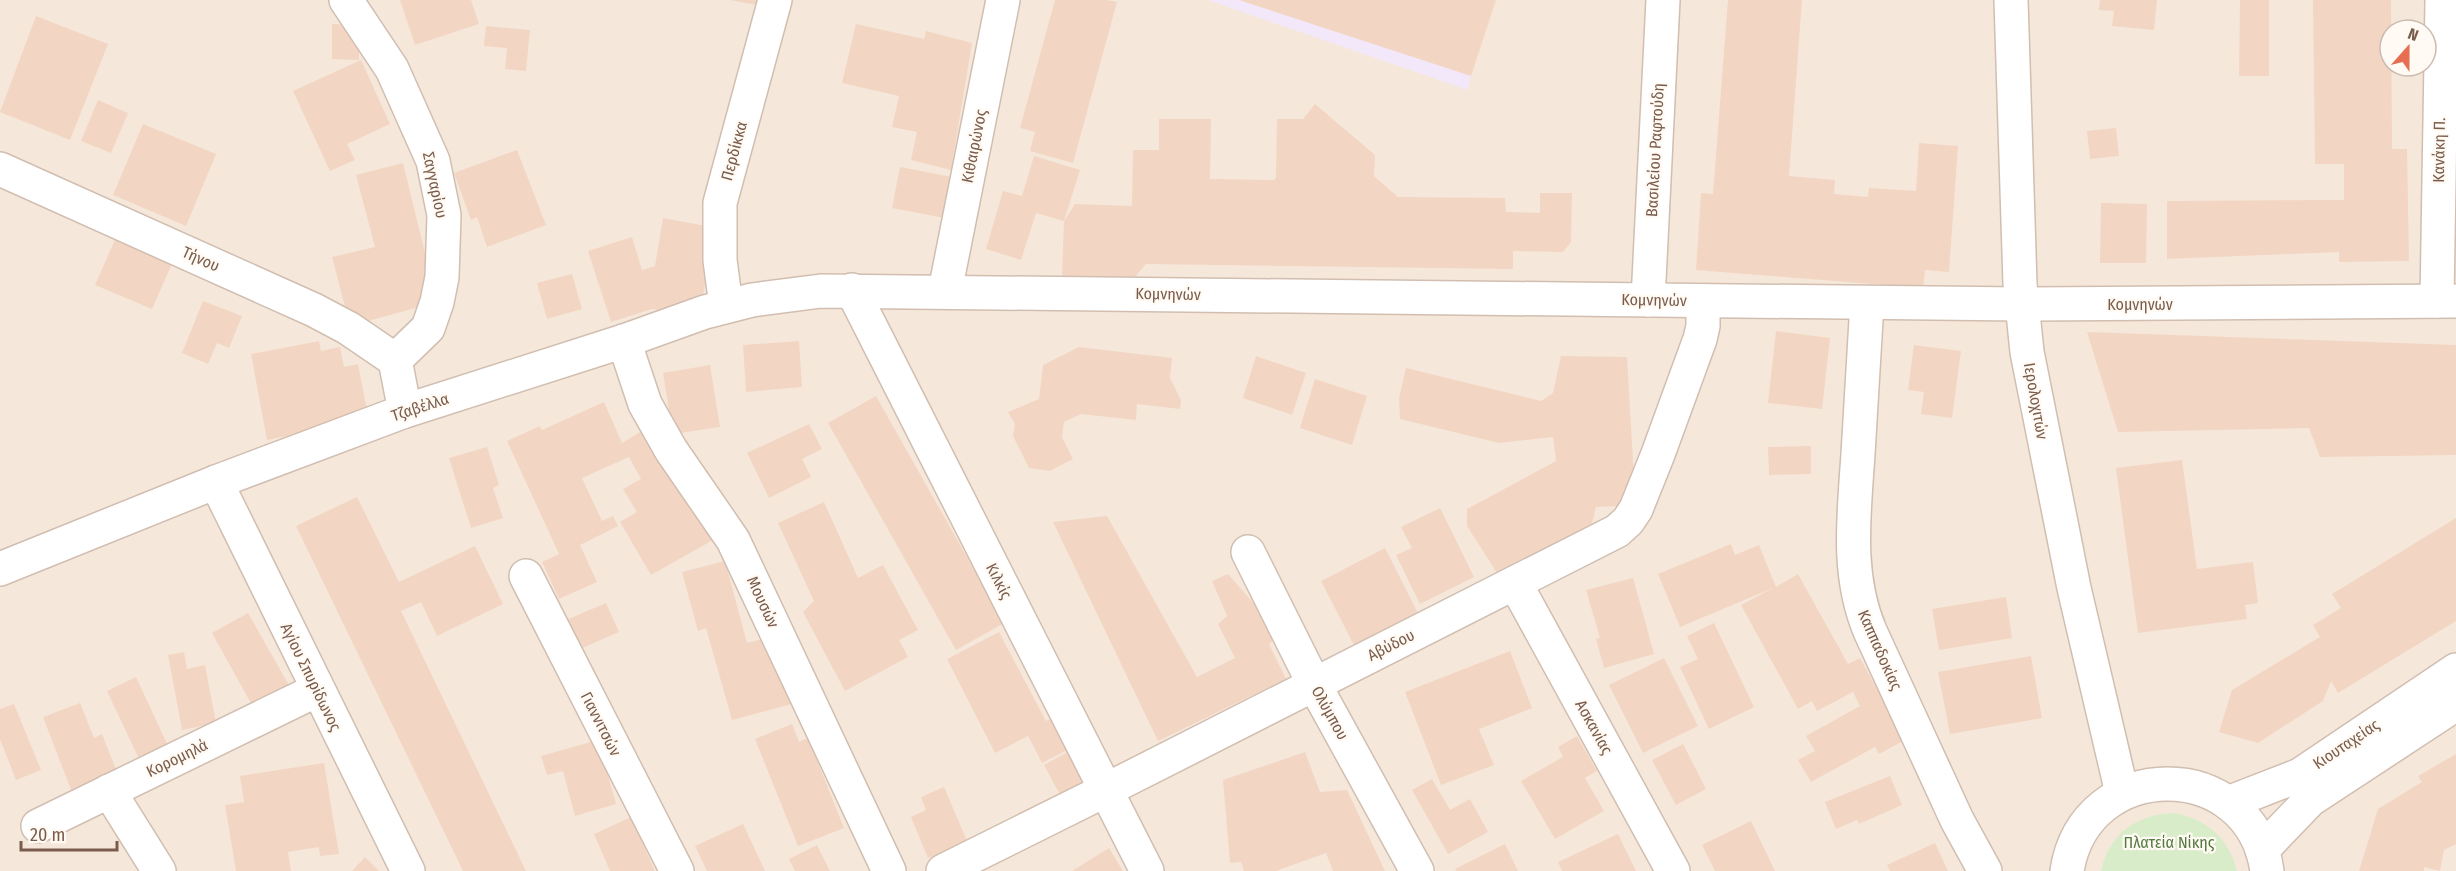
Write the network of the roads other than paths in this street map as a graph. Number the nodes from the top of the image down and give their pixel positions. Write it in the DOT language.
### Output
graph roads {
  1 [pos="346,0"];
  2 [pos="775,0"];
  3 [pos="1004,0"];
  4 [pos="1663,0"];
  5 [pos="2011,0"];
  6 [pos="2442,0"];
  7 [pos="0,169"];
  8 [pos="852,290"];
  9 [pos="945,291"];
  10 [pos="1648,300"];
  11 [pos="1703,301"];
  12 [pos="2446,301"];
  13 [pos="1867,303"];
  14 [pos="2021,304"];
  15 [pos="726,306"];
  16 [pos="624,341"];
  17 [pos="395,360"];
  18 [pos="405,411"];
  19 [pos="216,482"];
  20 [pos="1248,552"];
  21 [pos="7,558"];
  22 [pos="526,576"];
  23 [pos="1515,583"];
  24 [pos="2456,670"];
  25 [pos="1314,684"];
  26 [pos="317,690"];
  27 [pos="2456,704"];
  28 [pos="1106,790"];
  29 [pos="110,791"];
  30 [pos="2122,793"];
  31 [pos="2228,803"];
  32 [pos="38,826"];
  33 [pos="2265,861"];
  34 [pos="159,871"];
  35 [pos="408,871"];
  36 [pos="677,871"];
  37 [pos="889,871"];
  38 [pos="943,871"];
  39 [pos="1147,871"];
  40 [pos="1417,871"];
  41 [pos="1673,871"];
  42 [pos="1986,871"];
  43 [pos="2067,871"];
  1 -- 17 [label="street, Σαγγαρίου"];
  2 -- 15 [label="street, Περδίκκα"];
  3 -- 9 [label="street, Κιθαιρώνος"];
  4 -- 10 [label="street, Βασιλείου Ραφτούδη"];
  5 -- 14 [label="street, Ιερολοχιτών"];
  6 -- 12 [label="street, Κανάκη Π."];
  7 -- 17 [label="street, Τήνου"];
  8 -- 9 [label="street, Κομνηνών"];
  8 -- 15 [label="street, Τζαβέλλα"];
  8 -- 28 [label="street, Κιλκίς"];
  9 -- 10 [label="street, Κομνηνών"];
  10 -- 11 [label="street, Κομνηνών"];
  11 -- 13 [label="street, Κομνηνών"];
  11 -- 23 [label="street, Αβύδου"];
  12 -- 14 [label="street, Κομνηνών"];
  13 -- 14 [label="street, Κομνηνών"];
  13 -- 42 [label="street, Καππαδοκίας"];
  14 -- 30 [label="street, Ιερολοχιτών"];
  15 -- 16 [label="street, Τζαβέλλα"];
  16 -- 18 [label="street, Τζαβέλλα"];
  16 -- 37 [label="street, Μουσών"];
  17 -- 18 [label="street"];
  18 -- 19 [label="street, Τζαβέλλα"];
  19 -- 21 [label="street, Τζαβέλλα"];
  19 -- 26 [label="street, Αγίου Σπυρίδωνος"];
  20 -- 25 [label="street, Ολύμπου"];
  22 -- 36 [label="street, Γιαννιτσών"];
  23 -- 25 [label="street, Αβύδου"];
  23 -- 41 [label="street, Ασκανίας"];
  24 -- 31 [label="street, Κιουταχείας"];
  25 -- 28 [label="street, Αβύδου"];
  25 -- 40 [label="street, Ολύμπου"];
  26 -- 29 [label="street, Κορομηλά"];
  26 -- 35 [label="street, Αγίου Σπυρίδωνος"];
  27 -- 33 [label="street, Κιουταχείας"];
  28 -- 38 [label="street, Αβύδου"];
  28 -- 39 [label="street, Κιλκίς"];
  29 -- 32 [label="street, Κορομηλά"];
  29 -- 34 [label="street"];
  30 -- 31 [label="street"];
  30 -- 43 [label="street"];
  31 -- 33 [label="street"];
}
